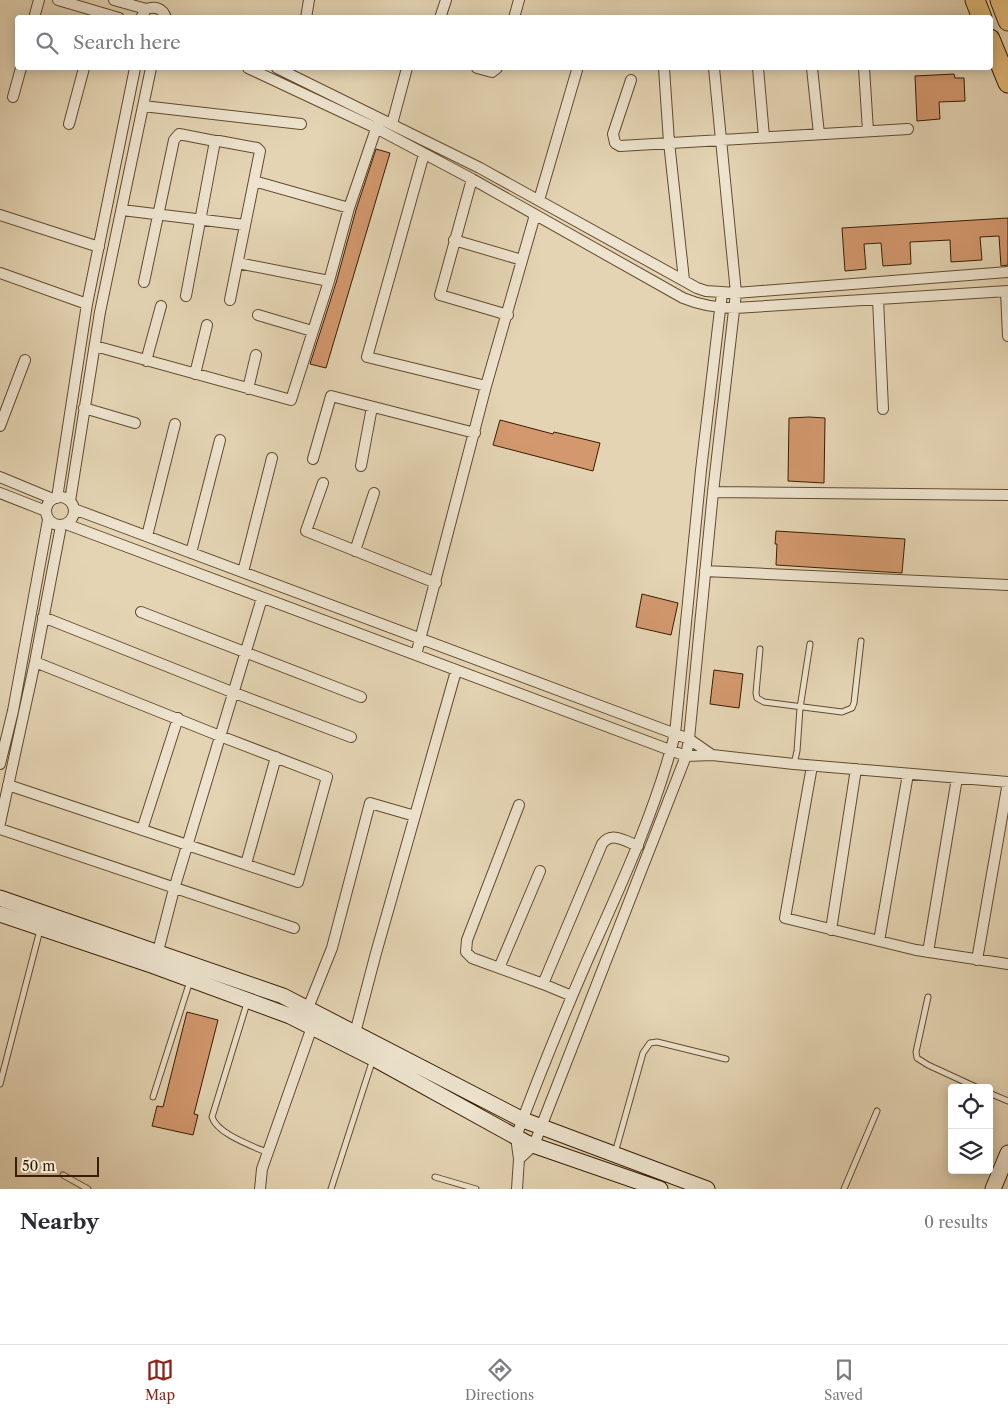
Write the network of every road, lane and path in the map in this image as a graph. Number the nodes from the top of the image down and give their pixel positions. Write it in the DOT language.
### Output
graph roads {
  1 [pos="39,0"];
  2 [pos="58,0"];
  3 [pos="114,0"];
  4 [pos="164,0"];
  5 [pos="309,0"];
  6 [pos="446,0"];
  7 [pos="519,0"];
  8 [pos="975,0"];
  9 [pos="1000,0"];
  10 [pos="147,9"];
  11 [pos="35,15"];
  12 [pos="99,15"];
  13 [pos="166,15"];
  14 [pos="306,15"];
  15 [pos="441,15"];
  16 [pos="515,15"];
  17 [pos="981,15"];
  18 [pos="1008,21"];
  19 [pos="993,46"];
  20 [pos="20,70"];
  21 [pos="83,70"];
  22 [pos="135,70"];
  23 [pos="151,70"];
  24 [pos="253,70"];
  25 [pos="281,70"];
  26 [pos="406,70"];
  27 [pos="577,70"];
  28 [pos="664,70"];
  29 [pos="714,70"];
  30 [pos="758,70"];
  31 [pos="812,70"];
  32 [pos="864,70"];
  33 [pos="631,80"];
  34 [pos="1008,83"];
  35 [pos="12,97"];
  36 [pos="143,106"];
  37 [pos="378,123"];
  38 [pos="69,124"];
  39 [pos="301,124"];
  40 [pos="392,124"];
  41 [pos="908,129"];
  42 [pos="868,131"];
  43 [pos="819,134"];
  44 [pos="764,137"];
  45 [pos="721,139"];
  46 [pos="215,141"];
  47 [pos="669,142"];
  48 [pos="424,154"];
  49 [pos="472,179"];
  50 [pos="254,181"];
  51 [pos="539,200"];
  52 [pos="349,208"];
  53 [pos="122,210"];
  54 [pos="0,215"];
  55 [pos="159,215"];
  56 [pos="534,215"];
  57 [pos="200,221"];
  58 [pos="246,226"];
  59 [pos="454,240"];
  60 [pos="99,247"];
  61 [pos="522,260"];
  62 [pos="238,263"];
  63 [pos="1008,272"];
  64 [pos="0,273"];
  65 [pos="329,280"];
  66 [pos="684,280"];
  67 [pos="144,282"];
  68 [pos="1007,291"];
  69 [pos="722,293"];
  70 [pos="736,294"];
  71 [pos="186,296"];
  72 [pos="878,299"];
  73 [pos="230,300"];
  74 [pos="87,304"];
  75 [pos="161,306"];
  76 [pos="721,308"];
  77 [pos="735,308"];
  78 [pos="258,315"];
  79 [pos="508,315"];
  80 [pos="206,325"];
  81 [pos="312,331"];
  82 [pos="1008,336"];
  83 [pos="95,346"];
  84 [pos="256,355"];
  85 [pos="25,360"];
  86 [pos="146,360"];
  87 [pos="195,374"];
  88 [pos="486,386"];
  89 [pos="248,388"];
  90 [pos="372,407"];
  91 [pos="84,408"];
  92 [pos="883,409"];
  93 [pos="135,423"];
  94 [pos="175,424"];
  95 [pos="0,426"];
  96 [pos="475,433"];
  97 [pos="220,440"];
  98 [pos="272,458"];
  99 [pos="313,459"];
  100 [pos="361,466"];
  101 [pos="0,477"];
  102 [pos="323,482"];
  103 [pos="713,492"];
  104 [pos="0,493"];
  105 [pos="374,493"];
  106 [pos="1008,495"];
  107 [pos="55,498"];
  108 [pos="72,505"];
  109 [pos="47,515"];
  110 [pos="64,525"];
  111 [pos="147,536"];
  112 [pos="355,551"];
  113 [pos="191,553"];
  114 [pos="705,571"];
  115 [pos="243,572"];
  116 [pos="436,583"];
  117 [pos="1008,585"];
  118 [pos="688,597"];
  119 [pos="262,598"];
  120 [pos="702,600"];
  121 [pos="141,612"];
  122 [pos="43,617"];
  123 [pos="421,638"];
  124 [pos="861,641"];
  125 [pos="810,644"];
  126 [pos="760,648"];
  127 [pos="245,653"];
  128 [pos="416,656"];
  129 [pos="35,662"];
  130 [pos="456,671"];
  131 [pos="232,692"];
  132 [pos="361,697"];
  133 [pos="800,708"];
  134 [pos="178,718"];
  135 [pos="675,734"];
  136 [pos="220,736"];
  137 [pos="351,737"];
  138 [pos="689,739"];
  139 [pos="671,751"];
  140 [pos="712,755"];
  141 [pos="686,756"];
  142 [pos="276,757"];
  143 [pos="0,764"];
  144 [pos="794,764"];
  145 [pos="812,766"];
  146 [pos="856,769"];
  147 [pos="908,774"];
  148 [pos="957,778"];
  149 [pos="1008,782"];
  150 [pos="8,785"];
  151 [pos="519,805"];
  152 [pos="415,816"];
  153 [pos="0,823"];
  154 [pos="0,829"];
  155 [pos="142,830"];
  156 [pos="188,844"];
  157 [pos="638,846"];
  158 [pos="246,864"];
  159 [pos="540,871"];
  160 [pos="174,889"];
  161 [pos="0,898"];
  162 [pos="0,914"];
  163 [pos="40,928"];
  164 [pos="294,928"];
  165 [pos="831,930"];
  166 [pos="879,941"];
  167 [pos="928,952"];
  168 [pos="156,960"];
  169 [pos="977,960"];
  170 [pos="1008,964"];
  171 [pos="500,968"];
  172 [pos="191,979"];
  173 [pos="543,984"];
  174 [pos="572,996"];
  175 [pos="928,997"];
  176 [pos="248,1000"];
  177 [pos="308,1008"];
  178 [pos="312,1027"];
  179 [pos="355,1033"];
  180 [pos="373,1058"];
  181 [pos="726,1059"];
  182 [pos="0,1084"];
  183 [pos="969,1084"];
  184 [pos="993,1095"];
  185 [pos="154,1097"];
  186 [pos="1008,1101"];
  187 [pos="877,1110"];
  188 [pos="523,1120"];
  189 [pos="541,1127"];
  190 [pos="516,1137"];
  191 [pos="534,1145"];
  192 [pos="268,1153"];
  193 [pos="1008,1153"];
  194 [pos="614,1154"];
  195 [pos="519,1159"];
  196 [pos="64,1175"];
  197 [pos="435,1178"];
  198 [pos="88,1189"];
  199 [pos="260,1189"];
  200 [pos="331,1189"];
  201 [pos="476,1189"];
  202 [pos="517,1189"];
  203 [pos="660,1189"];
  204 [pos="707,1189"];
  205 [pos="844,1189"];
  206 [pos="993,1189"];
  1 -- 11 [label="street"];
  2 -- 12 [label="street"];
  3 -- 10 [label="street"];
  4 -- 13 [label="street"];
  5 -- 14 [label="street"];
  6 -- 15 [label="street"];
  7 -- 16 [label="street"];
  8 -- 17 [label="highway"];
  9 -- 18 [label="highway"];
  10 -- 13 [label="street"];
  19 -- 34 [label="highway"];
  20 -- 35 [label="street"];
  21 -- 38 [label="street"];
  22 -- 60 [label="street"];
  23 -- 36 [label="street"];
  24 -- 37 [label="street"];
  25 -- 37 [label="street"];
  26 -- 40 [label="street"];
  27 -- 51 [label="street"];
  28 -- 47 [label="street"];
  29 -- 45 [label="street"];
  30 -- 44 [label="street"];
  31 -- 43 [label="street"];
  32 -- 42 [label="street"];
  33 -- 47 [label="street"];
  36 -- 39 [label="street"];
  36 -- 53 [label="street"];
  37 -- 40 [label="street"];
  37 -- 48 [label="street"];
  37 -- 52 [label="street"];
  40 -- 51 [label="street"];
  41 -- 42 [label="street"];
  42 -- 43 [label="street"];
  43 -- 44 [label="street"];
  44 -- 45 [label="street"];
  45 -- 47 [label="street"];
  45 -- 70 [label="street"];
  46 -- 50 [label="street"];
  46 -- 55 [label="street"];
  46 -- 57 [label="street"];
  47 -- 66 [label="street"];
  48 -- 49 [label="street"];
  48 -- 88 [label="street"];
  49 -- 56 [label="street"];
  49 -- 59 [label="street"];
  50 -- 52 [label="street"];
  50 -- 58 [label="street"];
  51 -- 66 [label="street"];
  52 -- 65 [label="street"];
  53 -- 55 [label="street"];
  53 -- 83 [label="street"];
  54 -- 60 [label="street"];
  55 -- 57 [label="street"];
  55 -- 67 [label="street"];
  56 -- 61 [label="street"];
  56 -- 76 [label="street"];
  57 -- 58 [label="street"];
  57 -- 71 [label="street"];
  58 -- 62 [label="street"];
  59 -- 61 [label="street"];
  59 -- 79 [label="street"];
  60 -- 74 [label="street"];
  61 -- 79 [label="street"];
  62 -- 65 [label="street"];
  62 -- 73 [label="street"];
  63 -- 70 [label="street"];
  64 -- 74 [label="street"];
  65 -- 81 [label="street"];
  66 -- 69 [label="street"];
  68 -- 72 [label="street"];
  68 -- 82 [label="street"];
  69 -- 70 [label="street"];
  69 -- 76 [label="street"];
  70 -- 77 [label="street"];
  72 -- 77 [label="street"];
  72 -- 92 [label="street"];
  74 -- 107 [label="street"];
  75 -- 86 [label="street"];
  76 -- 77 [label="street"];
  76 -- 118 [label="street"];
  77 -- 103 [label="street"];
  78 -- 81 [label="street"];
  79 -- 88 [label="street"];
  80 -- 87 [label="street"];
  81 -- 89 [label="street"];
  83 -- 86 [label="street"];
  83 -- 91 [label="street"];
  84 -- 89 [label="street"];
  85 -- 95 [label="street"];
  86 -- 87 [label="street"];
  87 -- 89 [label="street"];
  88 -- 96 [label="street"];
  90 -- 96 [label="street"];
  90 -- 99 [label="street"];
  90 -- 100 [label="street"];
  91 -- 93 [label="street"];
  91 -- 108 [label="street"];
  94 -- 111 [label="street"];
  96 -- 116 [label="street"];
  97 -- 113 [label="street"];
  98 -- 115 [label="street"];
  101 -- 107 [label="street"];
  102 -- 112 [label="street"];
  103 -- 106 [label="street"];
  103 -- 114 [label="street"];
  104 -- 109 [label="street"];
  105 -- 112 [label="street"];
  107 -- 108 [label="street"];
  107 -- 109 [label="street"];
  108 -- 110 [label="street"];
  108 -- 111 [label="street"];
  109 -- 110 [label="street"];
  109 -- 143 [label="street"];
  110 -- 119 [label="street"];
  110 -- 122 [label="street"];
  111 -- 113 [label="street"];
  112 -- 116 [label="street"];
  113 -- 115 [label="street"];
  114 -- 117 [label="street"];
  114 -- 120 [label="street"];
  115 -- 123 [label="street"];
  116 -- 123 [label="street"];
  118 -- 120 [label="street"];
  118 -- 135 [label="street"];
  119 -- 127 [label="street"];
  119 -- 128 [label="street"];
  120 -- 138 [label="street"];
  121 -- 127 [label="street"];
  122 -- 129 [label="street"];
  122 -- 131 [label="street"];
  123 -- 128 [label="street"];
  123 -- 135 [label="street"];
  124 -- 133 [label="lane"];
  125 -- 133 [label="lane"];
  126 -- 133 [label="lane"];
  127 -- 131 [label="street"];
  127 -- 132 [label="street"];
  128 -- 130 [label="street"];
  129 -- 134 [label="street"];
  129 -- 150 [label="street"];
  130 -- 139 [label="street"];
  130 -- 152 [label="street"];
  131 -- 136 [label="street"];
  131 -- 137 [label="street"];
  133 -- 144 [label="lane"];
  134 -- 136 [label="street"];
  134 -- 155 [label="street"];
  135 -- 138 [label="street"];
  135 -- 139 [label="street"];
  136 -- 142 [label="street"];
  136 -- 156 [label="street"];
  138 -- 140 [label="street"];
  138 -- 141 [label="street"];
  139 -- 141 [label="street"];
  139 -- 157 [label="street"];
  140 -- 141 [label="street"];
  140 -- 144 [label="street"];
  141 -- 189 [label="street"];
  142 -- 158 [label="street"];
  142 -- 158 [label="street"];
  144 -- 145 [label="street"];
  145 -- 146 [label="street"];
  145 -- 165 [label="street"];
  146 -- 147 [label="street"];
  146 -- 165 [label="street"];
  147 -- 148 [label="street"];
  147 -- 166 [label="street"];
  148 -- 149 [label="street"];
  148 -- 167 [label="street"];
  149 -- 169 [label="street"];
  150 -- 153 [label="street"];
  150 -- 155 [label="street"];
  151 -- 171 [label="street"];
  152 -- 177 [label="street"];
  152 -- 179 [label="street"];
  154 -- 160 [label="street"];
  155 -- 156 [label="street"];
  156 -- 158 [label="street"];
  156 -- 160 [label="street"];
  157 -- 173 [label="street"];
  157 -- 174 [label="street"];
  159 -- 171 [label="street"];
  160 -- 164 [label="street"];
  160 -- 168 [label="street"];
  161 -- 168 [label="street"];
  162 -- 163 [label="street"];
  163 -- 168 [label="street"];
  163 -- 182 [label="lane"];
  165 -- 166 [label="street"];
  166 -- 167 [label="street"];
  167 -- 169 [label="street"];
  168 -- 172 [label="street"];
  168 -- 177 [label="street"];
  169 -- 170 [label="street"];
  171 -- 173 [label="street"];
  172 -- 176 [label="street"];
  172 -- 185 [label="lane"];
  173 -- 174 [label="street"];
  174 -- 188 [label="street"];
  175 -- 183 [label="lane"];
  176 -- 178 [label="street"];
  176 -- 192 [label="lane"];
  177 -- 179 [label="street"];
  178 -- 180 [label="street"];
  178 -- 192 [label="street"];
  179 -- 188 [label="street"];
  180 -- 190 [label="street"];
  180 -- 200 [label="lane"];
  181 -- 194 [label="lane"];
  184 -- 186 [label="lane"];
  187 -- 205 [label="lane"];
  188 -- 189 [label="street"];
  188 -- 190 [label="street"];
  189 -- 191 [label="street"];
  189 -- 194 [label="street"];
  190 -- 191 [label="street"];
  190 -- 195 [label="street"];
  191 -- 195 [label="street"];
  191 -- 203 [label="street"];
  192 -- 199 [label="street"];
  193 -- 206 [label="street"];
  194 -- 204 [label="street"];
  195 -- 202 [label="street"];
  196 -- 198 [label="lane"];
  197 -- 201 [label="lane"];
}
